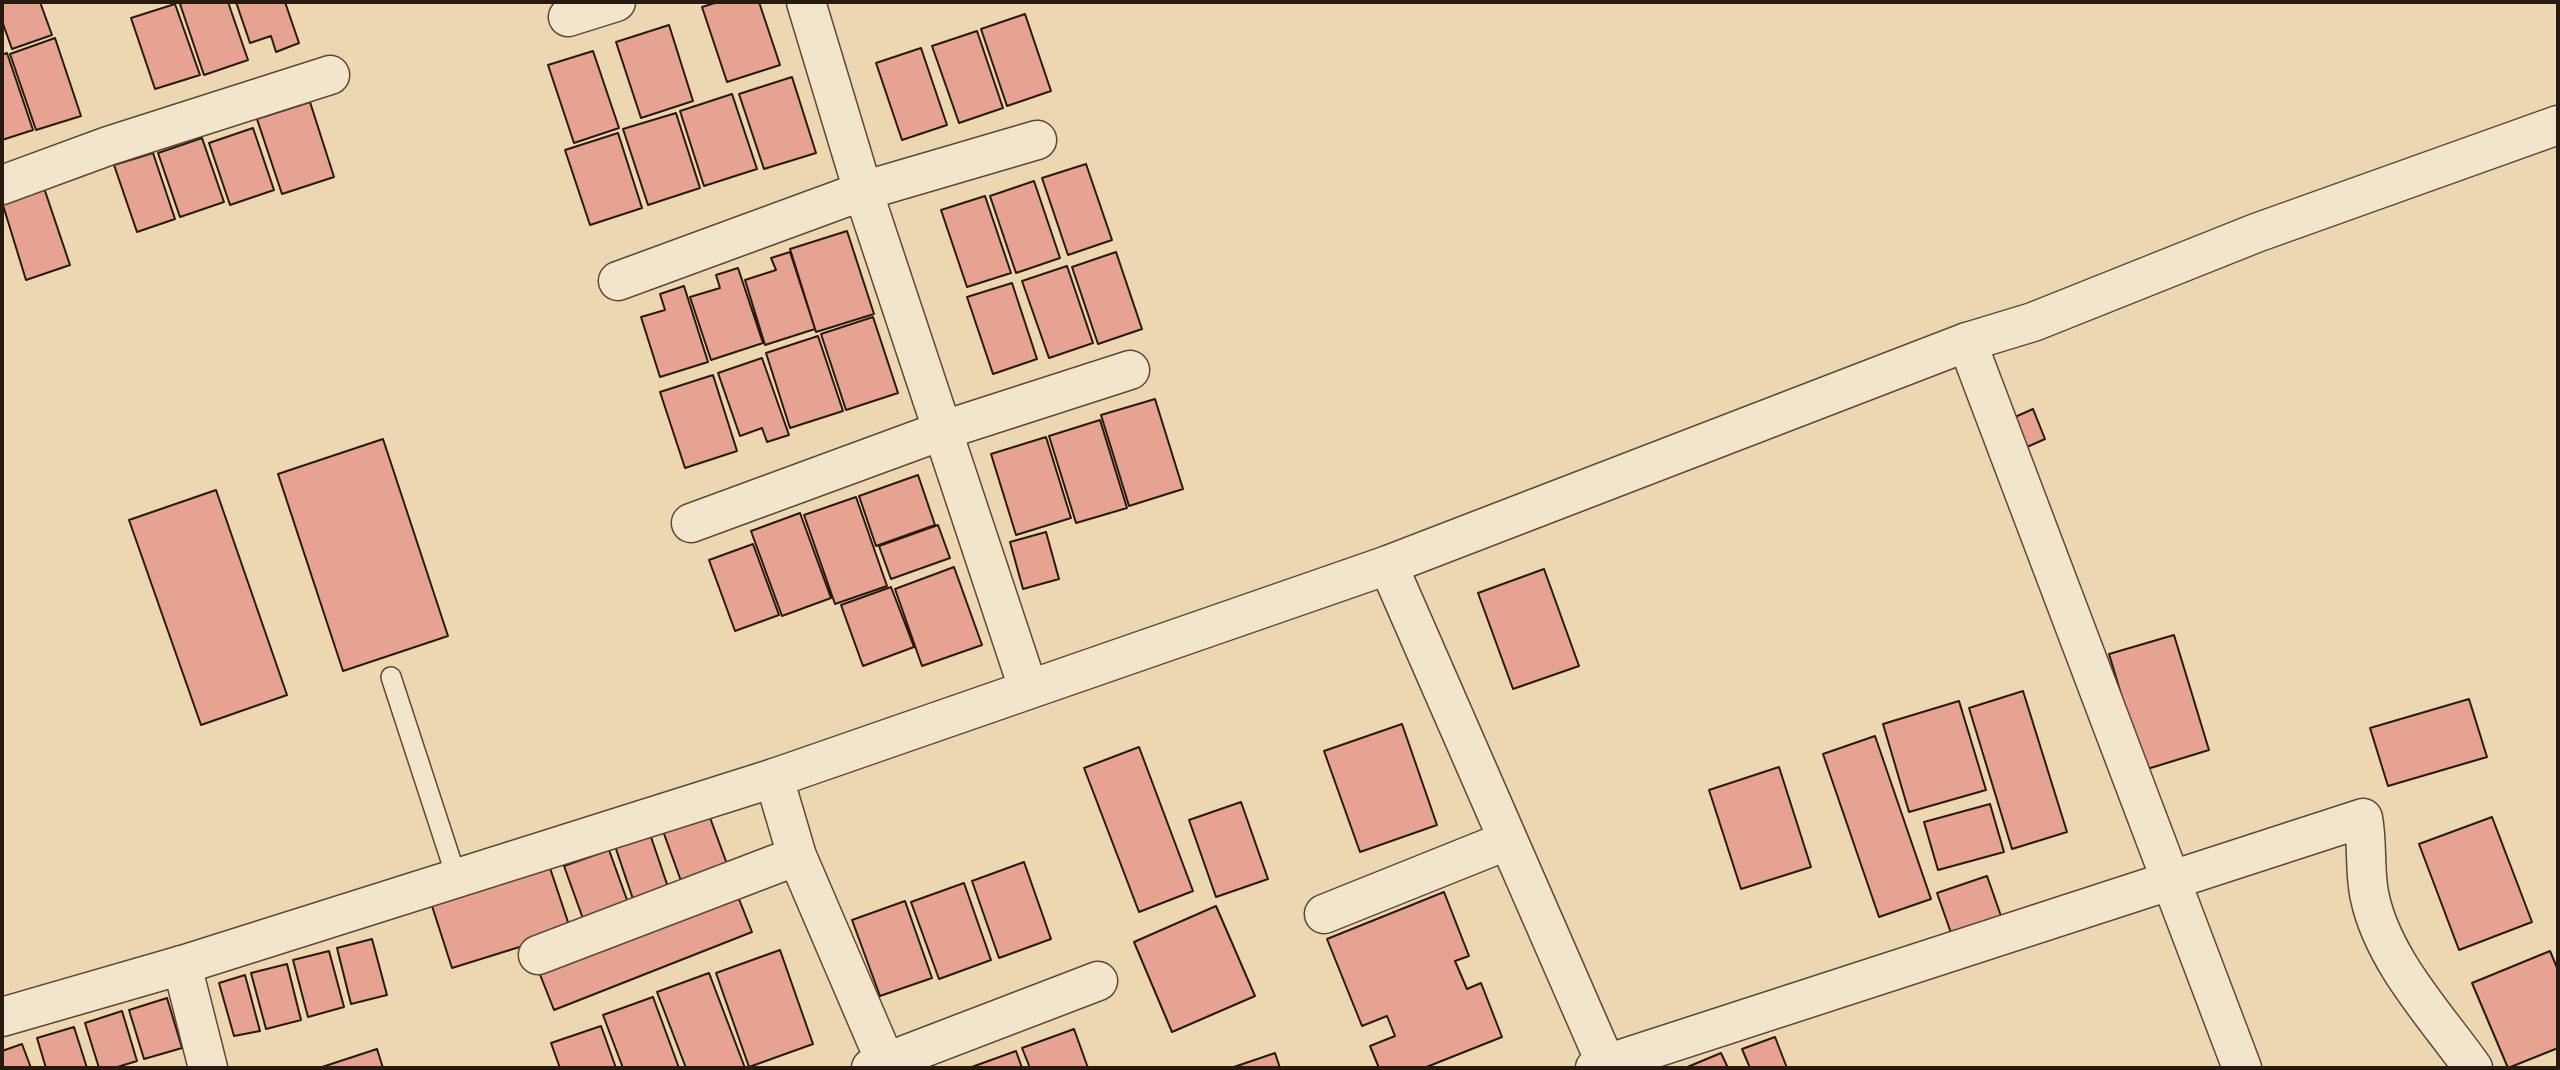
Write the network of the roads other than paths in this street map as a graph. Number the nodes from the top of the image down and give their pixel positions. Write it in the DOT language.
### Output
graph roads {
  1 [pos="616,2"];
  2 [pos="806,2"];
  3 [pos="568,17"];
  4 [pos="330,75"];
  5 [pos="2558,125"];
  6 [pos="1037,140"];
  7 [pos="2,185"];
  8 [pos="863,191"];
  9 [pos="618,281"];
  10 [pos="1967,342"];
  11 [pos="1130,370"];
  12 [pos="944,429"];
  13 [pos="691,523"];
  14 [pos="1388,565"];
  15 [pos="391,677"];
  16 [pos="1028,688"];
  17 [pos="774,778"];
  18 [pos="1506,841"];
  19 [pos="797,856"];
  20 [pos="456,876"];
  21 [pos="2172,880"];
  22 [pos="1324,914"];
  23 [pos="538,955"];
  24 [pos="182,965"];
  25 [pos="1098,981"];
  26 [pos="2,1017"];
  27 [pos="882,1066"];
  28 [pos="1601,1066"];
  29 [pos="208,1068"];
  30 [pos="2242,1068"];
  31 [pos="2473,1068"];
  1 -- 3 [label="street"];
  2 -- 8 [label="street"];
  4 -- 7 [label="street"];
  5 -- 10 [label="street"];
  6 -- 8 [label="street"];
  8 -- 9 [label="street"];
  8 -- 12 [label="street"];
  10 -- 14 [label="street"];
  10 -- 21 [label="street"];
  11 -- 12 [label="street"];
  12 -- 13 [label="street"];
  12 -- 16 [label="street"];
  14 -- 16 [label="street"];
  14 -- 18 [label="street"];
  15 -- 20 [label="lane"];
  16 -- 17 [label="street"];
  17 -- 19 [label="street"];
  17 -- 20 [label="street"];
  18 -- 22 [label="street"];
  18 -- 28 [label="street"];
  19 -- 23 [label="street"];
  19 -- 27 [label="street"];
  20 -- 24 [label="street"];
  21 -- 28 [label="street"];
  21 -- 30 [label="street"];
  21 -- 31 [label="street"];
  24 -- 26 [label="street"];
  24 -- 29 [label="street"];
  25 -- 27 [label="street"];
}
